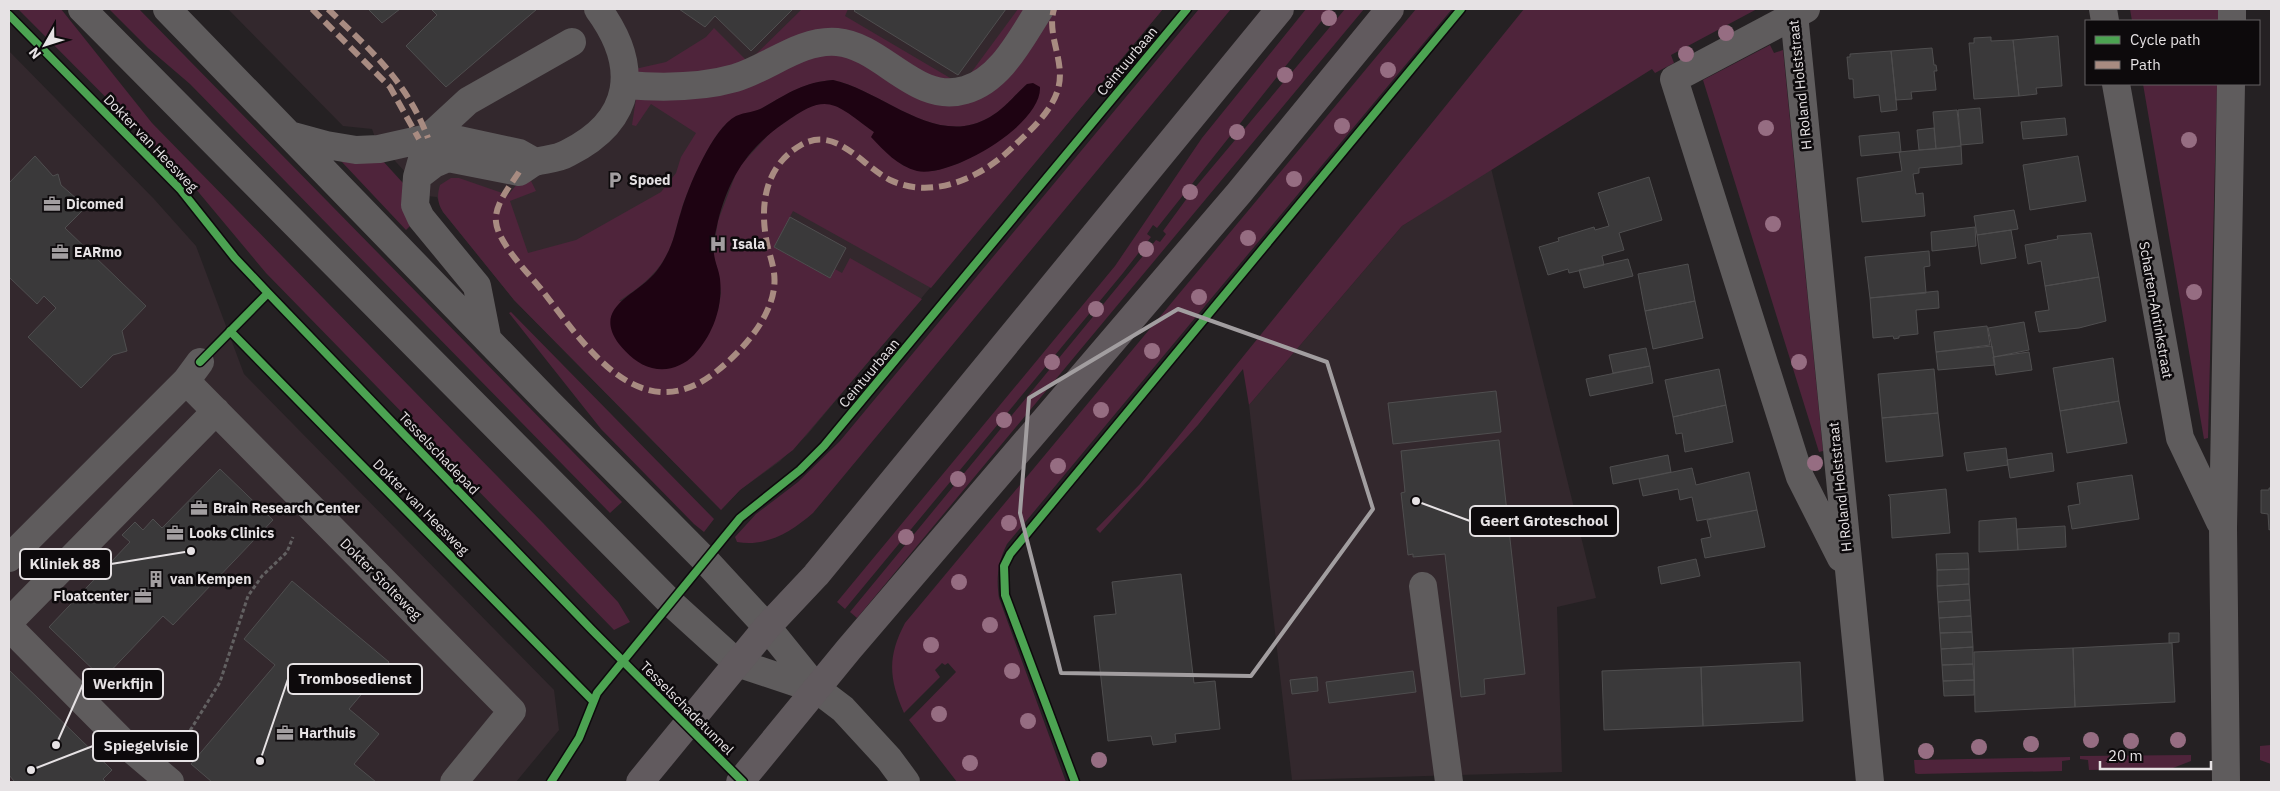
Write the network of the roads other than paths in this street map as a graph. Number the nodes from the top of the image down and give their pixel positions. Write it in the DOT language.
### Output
graph roads {
  1 [pos="82,9"];
  2 [pos="168,9"];
  3 [pos="598,9"];
  4 [pos="1040,9"];
  5 [pos="1280,9"];
  6 [pos="1390,9"];
  7 [pos="1800,11"];
  8 [pos="572,42"];
  9 [pos="626,85"];
  10 [pos="2116,85"];
  11 [pos="2231,85"];
  12 [pos="291,135"];
  13 [pos="428,138"];
  14 [pos="527,167"];
  15 [pos="418,177"];
  16 [pos="487,337"];
  17 [pos="216,411"];
  18 [pos="2223,528"];
  19 [pos="9,558"];
  20 [pos="1848,573"];
  21 [pos="1423,586"];
  22 [pos="9,622"];
  23 [pos="9,627"];
  24 [pos="768,627"];
  25 [pos="737,663"];
  26 [pos="818,690"];
  27 [pos="170,782"];
  28 [pos="454,782"];
  29 [pos="640,782"];
  30 [pos="740,782"];
  31 [pos="906,782"];
  32 [pos="1448,782"];
  33 [pos="1870,782"];
  34 [pos="2226,782"];
  1 -- 25 [label="street"];
  2 -- 12 [label="street"];
  3 -- 9 [label="street"];
  4 -- 9 [label="street"];
  5 -- 24 [label="main road"];
  6 -- 26 [label="main road"];
  7 -- 20 [label="street, H Roland Holststraat"];
  7 -- 20 [label="street, H Roland Holststraat"];
  8 -- 13 [label="street"];
  9 -- 14 [label="street"];
  10 -- 18 [label="street, Scharten-Antinkstraat"];
  11 -- 18 [label="street, Scharten-Antinkstraat"];
  12 -- 13 [label="street"];
  12 -- 16 [label="street"];
  13 -- 14 [label="street"];
  13 -- 15 [label="street"];
  14 -- 15 [label="street"];
  15 -- 16 [label="street"];
  16 -- 24 [label="street"];
  17 -- 19 [label="street, Dokter Stolteweg"];
  17 -- 22 [label="street"];
  17 -- 28 [label="street, Dokter Stolteweg"];
  18 -- 34 [label="street, Scharten-Antinkstraat"];
  20 -- 33 [label="street, H Roland Holststraat"];
  21 -- 32 [label="street"];
  23 -- 27 [label="street"];
  24 -- 25 [label="main road"];
  24 -- 26 [label="street"];
  25 -- 26 [label="street"];
  25 -- 29 [label="main road"];
  26 -- 30 [label="main road"];
  26 -- 31 [label="street"];
}
